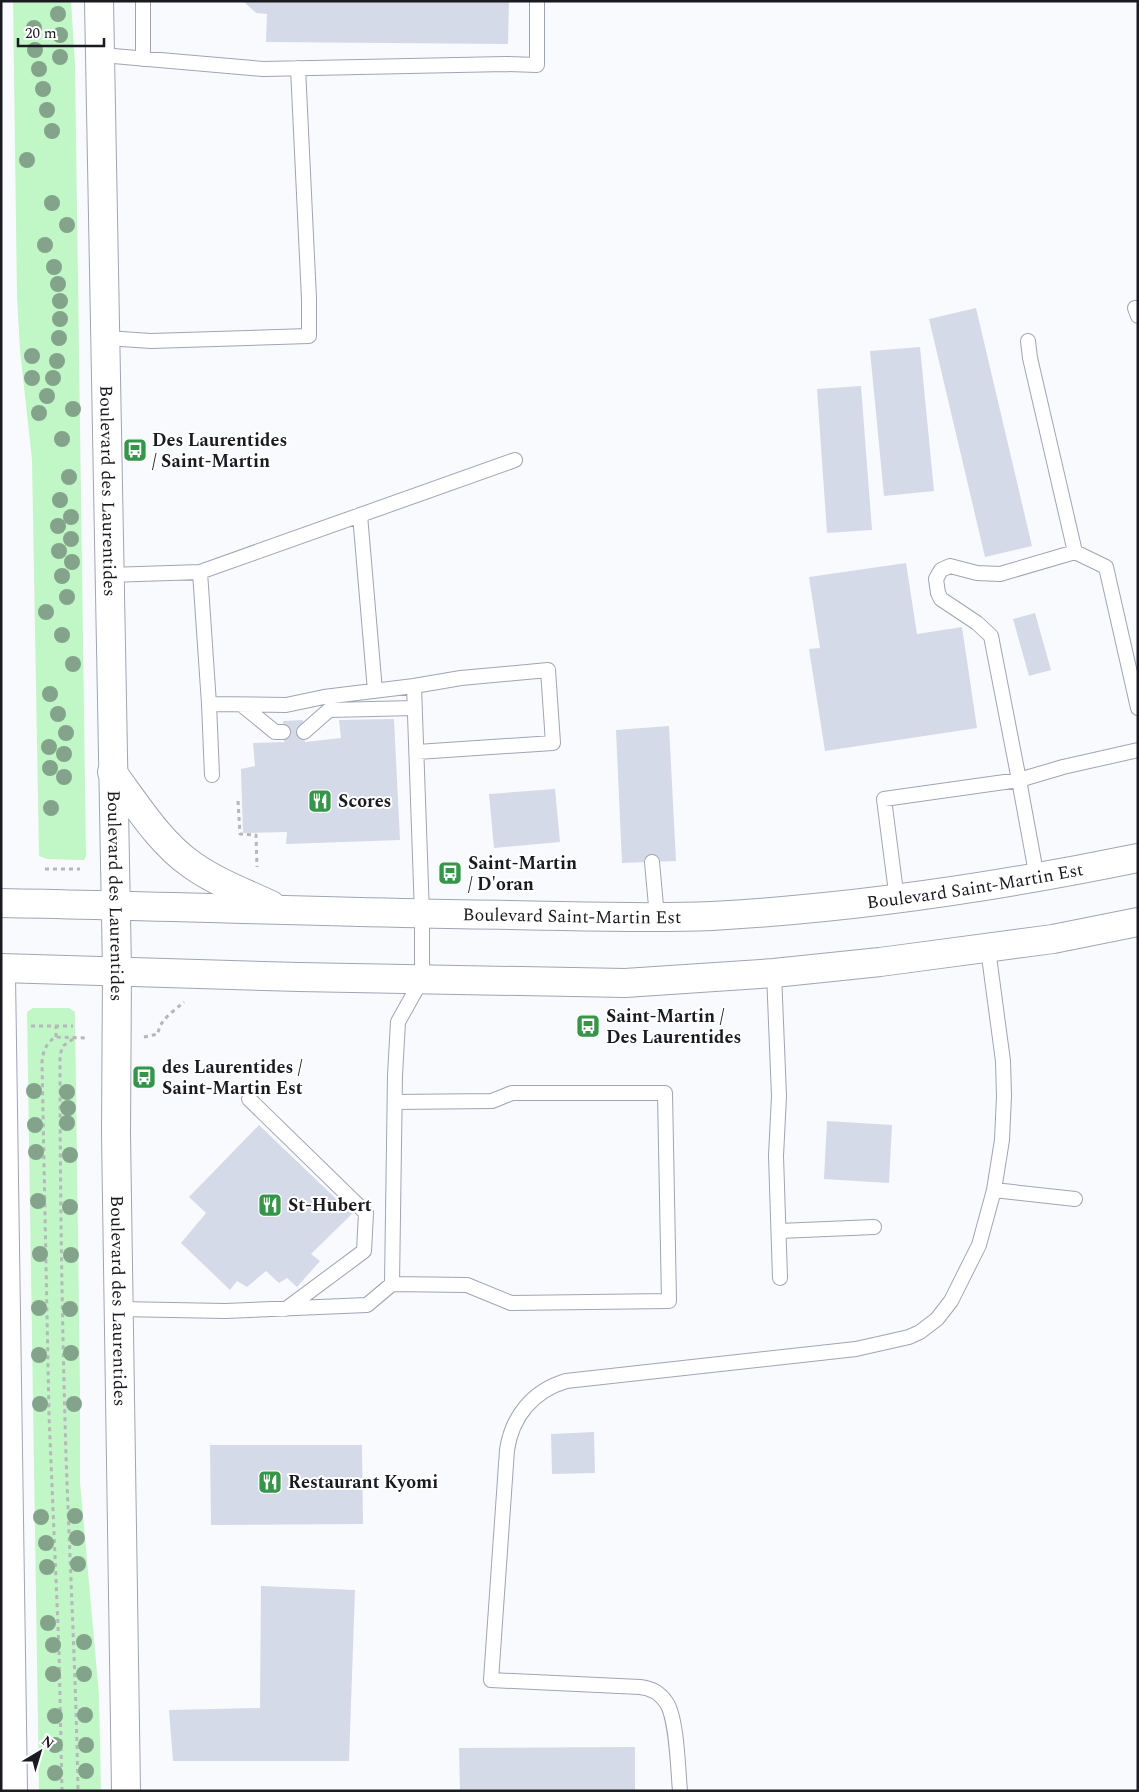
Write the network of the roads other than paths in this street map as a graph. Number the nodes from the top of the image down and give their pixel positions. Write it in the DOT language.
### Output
graph roads {
  1 [pos="99,1"];
  2 [pos="143,1"];
  3 [pos="536,1"];
  4 [pos="102,55"];
  5 [pos="143,59"];
  6 [pos="298,68"];
  7 [pos="1138,308"];
  8 [pos="1138,316"];
  9 [pos="106,338"];
  10 [pos="1028,341"];
  11 [pos="515,460"];
  12 [pos="360,515"];
  13 [pos="1075,552"];
  14 [pos="200,572"];
  15 [pos="109,576"];
  16 [pos="414,686"];
  17 [pos="375,691"];
  18 [pos="210,704"];
  19 [pos="242,705"];
  20 [pos="415,708"];
  21 [pos="1138,708"];
  22 [pos="283,732"];
  23 [pos="304,732"];
  24 [pos="1138,750"];
  25 [pos="417,752"];
  26 [pos="112,772"];
  27 [pos="212,775"];
  28 [pos="1019,780"];
  29 [pos="1138,858"];
  30 [pos="652,862"];
  31 [pos="1037,878"];
  32 [pos="897,900"];
  33 [pos="1,903"];
  34 [pos="116,905"];
  35 [pos="279,909"];
  36 [pos="422,914"];
  37 [pos="657,917"];
  38 [pos="1138,922"];
  39 [pos="988,949"];
  40 [pos="1,968"];
  41 [pos="117,970"];
  42 [pos="774,973"];
  43 [pos="1,975"];
  44 [pos="422,979"];
  45 [pos="249,1099"];
  46 [pos="395,1102"];
  47 [pos="2,1123"];
  48 [pos="994,1190"];
  49 [pos="1075,1199"];
  50 [pos="874,1227"];
  51 [pos="779,1231"];
  52 [pos="780,1278"];
  53 [pos="392,1284"];
  54 [pos="118,1309"];
  55 [pos="286,1309"];
  56 [pos="6,1676"];
  57 [pos="13,1791"];
  58 [pos="126,1791"];
  59 [pos="680,1791"];
  1 -- 4 [label="main road, Boulevard des Laurentides"];
  2 -- 5 [label="lane"];
  3 -- 6 [label="lane"];
  4 -- 5 [label="lane"];
  4 -- 9 [label="main road, Boulevard des Laurentides"];
  5 -- 6 [label="lane"];
  6 -- 9 [label="lane"];
  7 -- 8 [label="lane"];
  9 -- 15 [label="main road, Boulevard des Laurentides"];
  10 -- 13 [label="lane"];
  11 -- 12 [label="lane"];
  12 -- 14 [label="lane"];
  12 -- 17 [label="lane"];
  13 -- 21 [label="lane"];
  13 -- 28 [label="lane"];
  14 -- 15 [label="lane"];
  14 -- 18 [label="lane"];
  15 -- 26 [label="main road, Boulevard des Laurentides"];
  16 -- 17 [label="lane"];
  16 -- 20 [label="lane"];
  16 -- 25 [label="lane"];
  17 -- 19 [label="lane"];
  18 -- 19 [label="lane"];
  18 -- 27 [label="lane"];
  19 -- 22 [label="lane"];
  20 -- 23 [label="lane"];
  20 -- 25 [label="lane"];
  24 -- 28 [label="lane"];
  25 -- 36 [label="lane"];
  26 -- 34 [label="main road, Boulevard des Laurentides"];
  26 -- 35 [label="main road"];
  28 -- 31 [label="lane"];
  28 -- 32 [label="lane"];
  29 -- 31 [label="main road, Boulevard Saint-Martin Est"];
  30 -- 37 [label="lane"];
  31 -- 32 [label="main road, Boulevard Saint-Martin Est"];
  32 -- 37 [label="main road, Boulevard Saint-Martin Est"];
  33 -- 34 [label="main road, Boulevard Saint-Martin Est"];
  34 -- 35 [label="main road, Boulevard Saint-Martin Est"];
  34 -- 41 [label="main road, Boulevard des Laurentides"];
  35 -- 36 [label="main road, Boulevard Saint-Martin Est"];
  36 -- 37 [label="main road, Boulevard Saint-Martin Est"];
  36 -- 44 [label="lane"];
  38 -- 39 [label="main road"];
  39 -- 42 [label="main road"];
  39 -- 48 [label="lane"];
  40 -- 41 [label="main road"];
  41 -- 44 [label="main road"];
  41 -- 54 [label="main road, Boulevard des Laurentides"];
  42 -- 44 [label="main road"];
  42 -- 51 [label="lane"];
  43 -- 47 [label="main road"];
  44 -- 46 [label="lane"];
  45 -- 55 [label="lane"];
  46 -- 53 [label="lane"];
  46 -- 53 [label="lane"];
  47 -- 56 [label="main road"];
  48 -- 49 [label="lane"];
  48 -- 59 [label="lane"];
  50 -- 51 [label="lane"];
  51 -- 52 [label="lane"];
  53 -- 55 [label="lane"];
  54 -- 55 [label="lane"];
  54 -- 58 [label="main road, Boulevard des Laurentides"];
  56 -- 57 [label="main road"];
}
